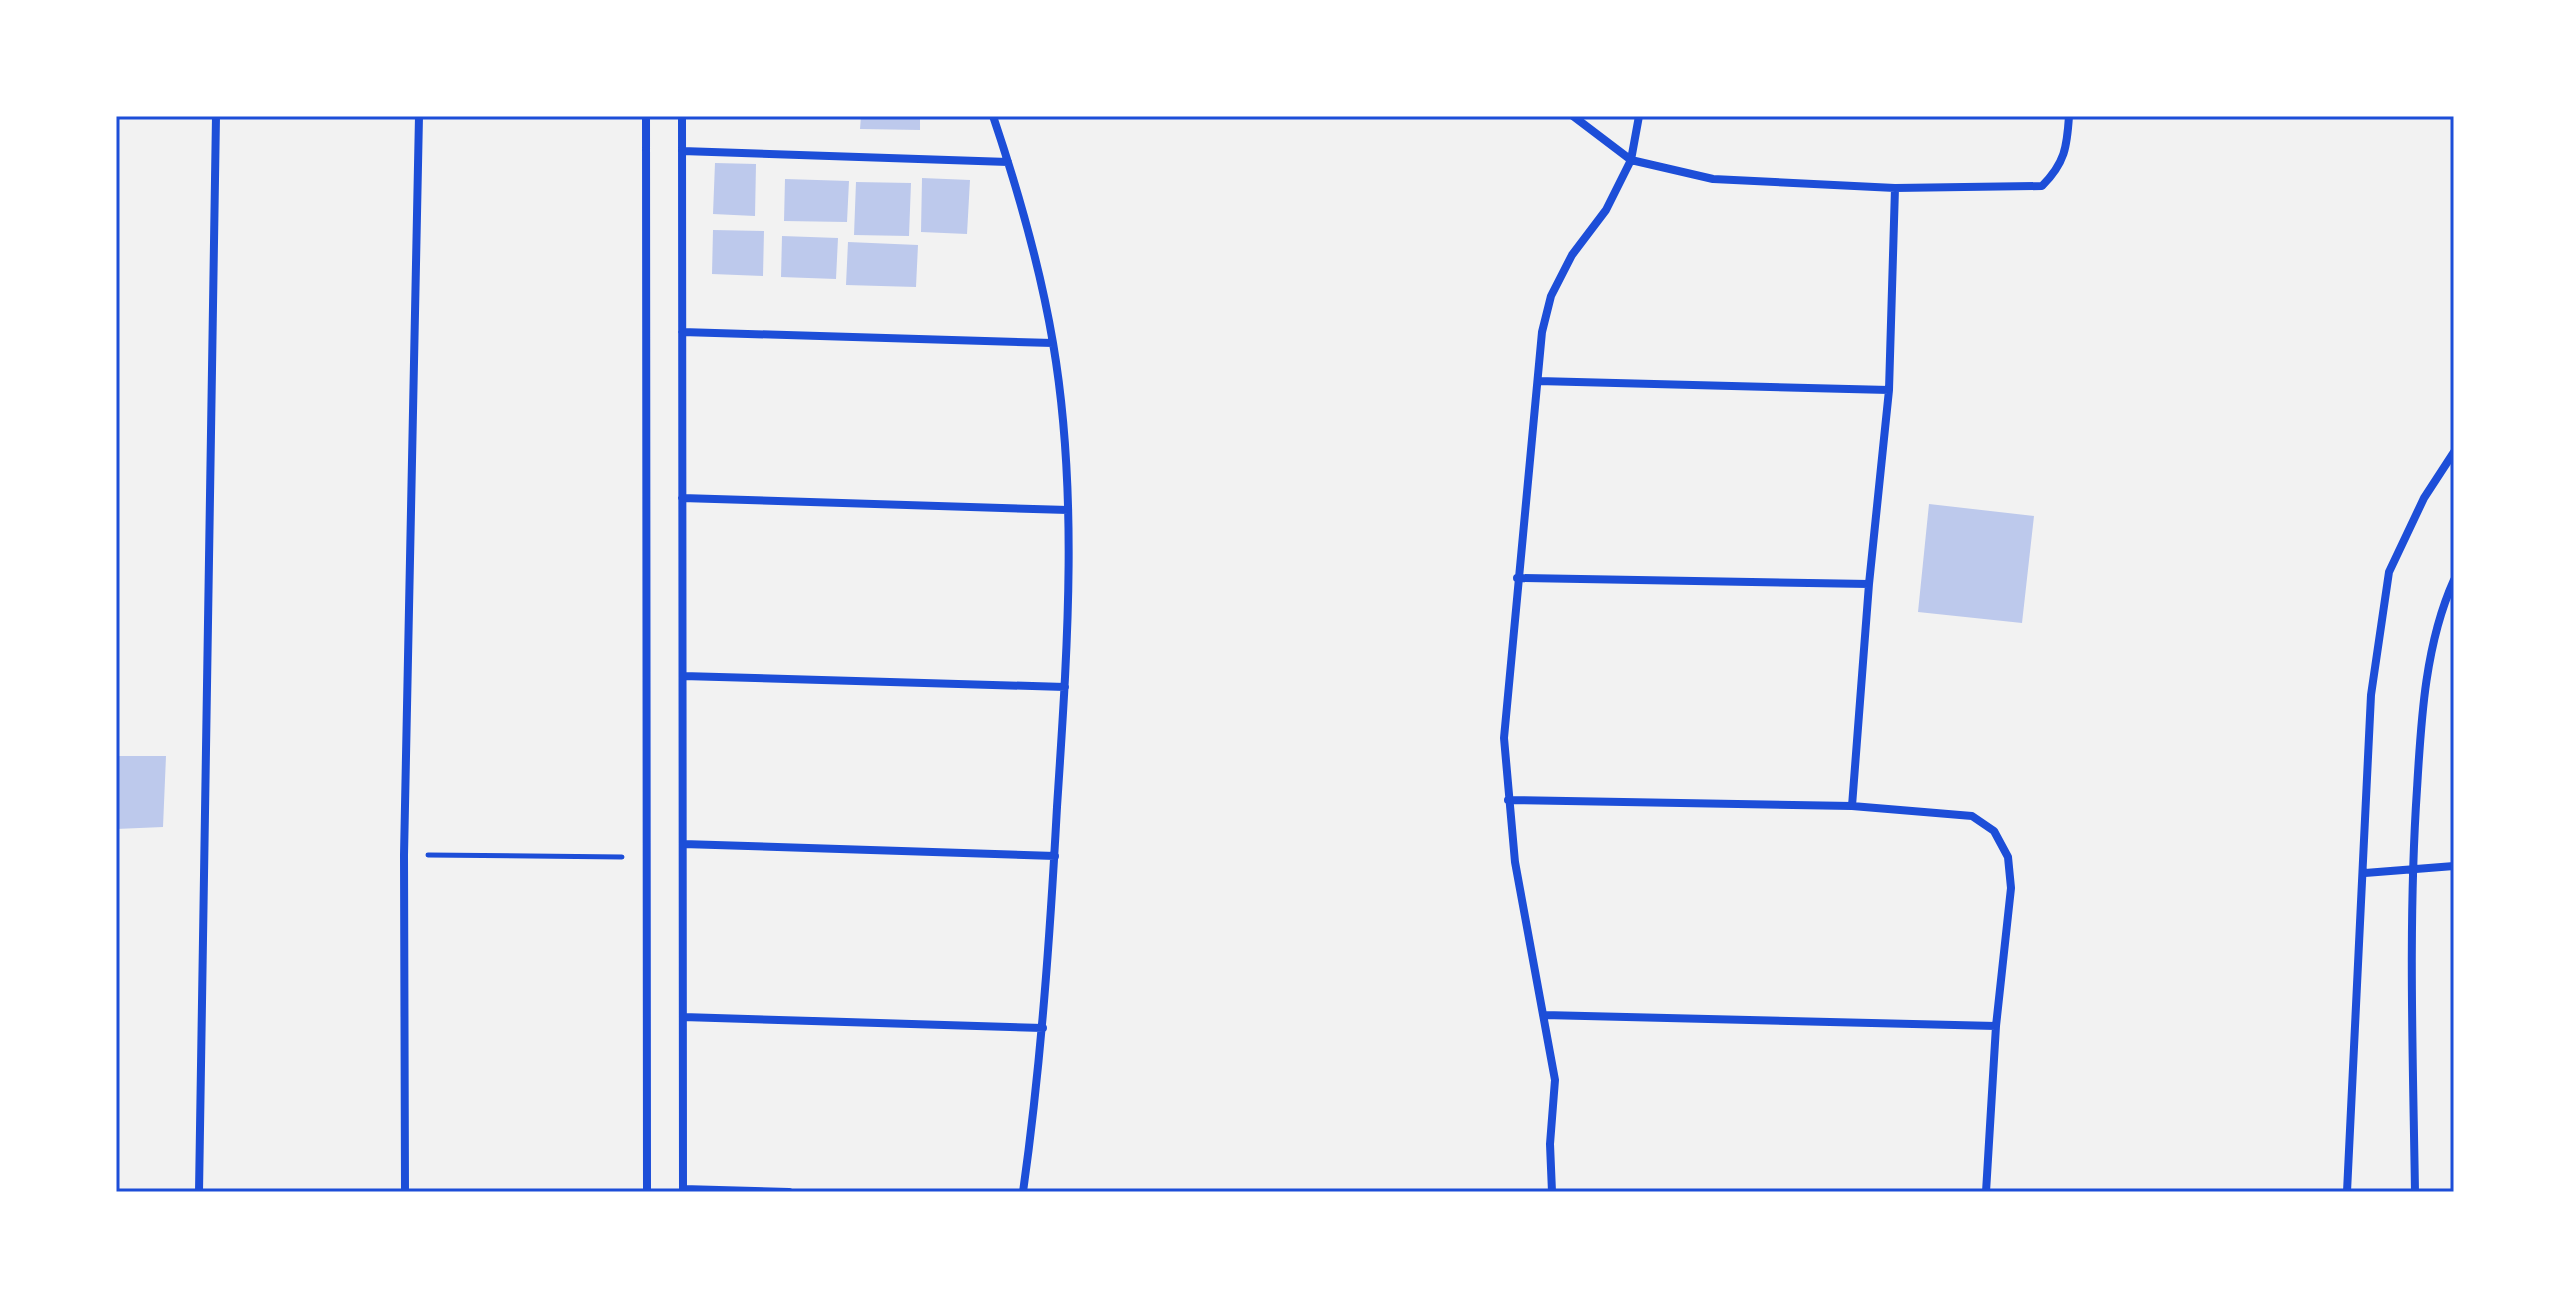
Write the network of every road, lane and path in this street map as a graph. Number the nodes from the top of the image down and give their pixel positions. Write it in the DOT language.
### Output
graph roads {
  1 [pos="216,116"];
  2 [pos="419,116"];
  3 [pos="646,116"];
  4 [pos="682,116"];
  5 [pos="993,116"];
  6 [pos="1573,116"];
  7 [pos="1639,116"];
  8 [pos="2069,116"];
  9 [pos="682,151"];
  10 [pos="1631,160"];
  11 [pos="1008,162"];
  12 [pos="1895,188"];
  13 [pos="682,332"];
  14 [pos="1053,343"];
  15 [pos="1538,381"];
  16 [pos="1889,390"];
  17 [pos="2454,452"];
  18 [pos="682,498"];
  19 [pos="1068,510"];
  20 [pos="1517,578"];
  21 [pos="2454,580"];
  22 [pos="1869,584"];
  23 [pos="683,676"];
  24 [pos="1065,687"];
  25 [pos="1508,800"];
  26 [pos="1852,806"];
  27 [pos="683,844"];
  28 [pos="404,855"];
  29 [pos="1055,856"];
  30 [pos="647,857"];
  31 [pos="2454,866"];
  32 [pos="2412,871"];
  33 [pos="2365,873"];
  34 [pos="1544,1015"];
  35 [pos="683,1017"];
  36 [pos="1996,1026"];
  37 [pos="1043,1028"];
  38 [pos="683,1190"];
  39 [pos="199,1192"];
  40 [pos="405,1192"];
  41 [pos="647,1192"];
  42 [pos="789,1192"];
  43 [pos="1023,1192"];
  44 [pos="1552,1192"];
  45 [pos="1986,1192"];
  46 [pos="2347,1192"];
  47 [pos="2415,1192"];
  1 -- 39 [label="street"];
  2 -- 28 [label="street"];
  3 -- 30 [label="street"];
  4 -- 9 [label="street"];
  5 -- 11 [label="street"];
  6 -- 10 [label="street"];
  7 -- 10 [label="street"];
  8 -- 12 [label="street"];
  9 -- 11 [label="street"];
  9 -- 13 [label="street"];
  10 -- 12 [label="street"];
  10 -- 15 [label="street"];
  11 -- 14 [label="street"];
  12 -- 16 [label="street"];
  13 -- 14 [label="street"];
  13 -- 18 [label="street"];
  14 -- 19 [label="street"];
  15 -- 16 [label="street"];
  15 -- 20 [label="street"];
  16 -- 22 [label="street"];
  17 -- 33 [label="street"];
  18 -- 19 [label="street"];
  18 -- 23 [label="street"];
  19 -- 24 [label="street"];
  20 -- 22 [label="street"];
  20 -- 25 [label="street"];
  21 -- 32 [label="street"];
  22 -- 26 [label="street"];
  23 -- 24 [label="street"];
  23 -- 27 [label="street"];
  24 -- 29 [label="street"];
  25 -- 26 [label="street"];
  25 -- 34 [label="street"];
  26 -- 36 [label="street"];
  27 -- 29 [label="street"];
  27 -- 35 [label="street"];
  28 -- 30 [label="path"];
  28 -- 40 [label="street"];
  29 -- 37 [label="street"];
  30 -- 41 [label="street"];
  31 -- 32 [label="street"];
  32 -- 33 [label="street"];
  32 -- 47 [label="street"];
  33 -- 46 [label="street"];
  34 -- 36 [label="street"];
  34 -- 44 [label="street"];
  35 -- 37 [label="street"];
  35 -- 38 [label="street"];
  36 -- 45 [label="street"];
  37 -- 43 [label="street"];
  38 -- 42 [label="street"];
}
